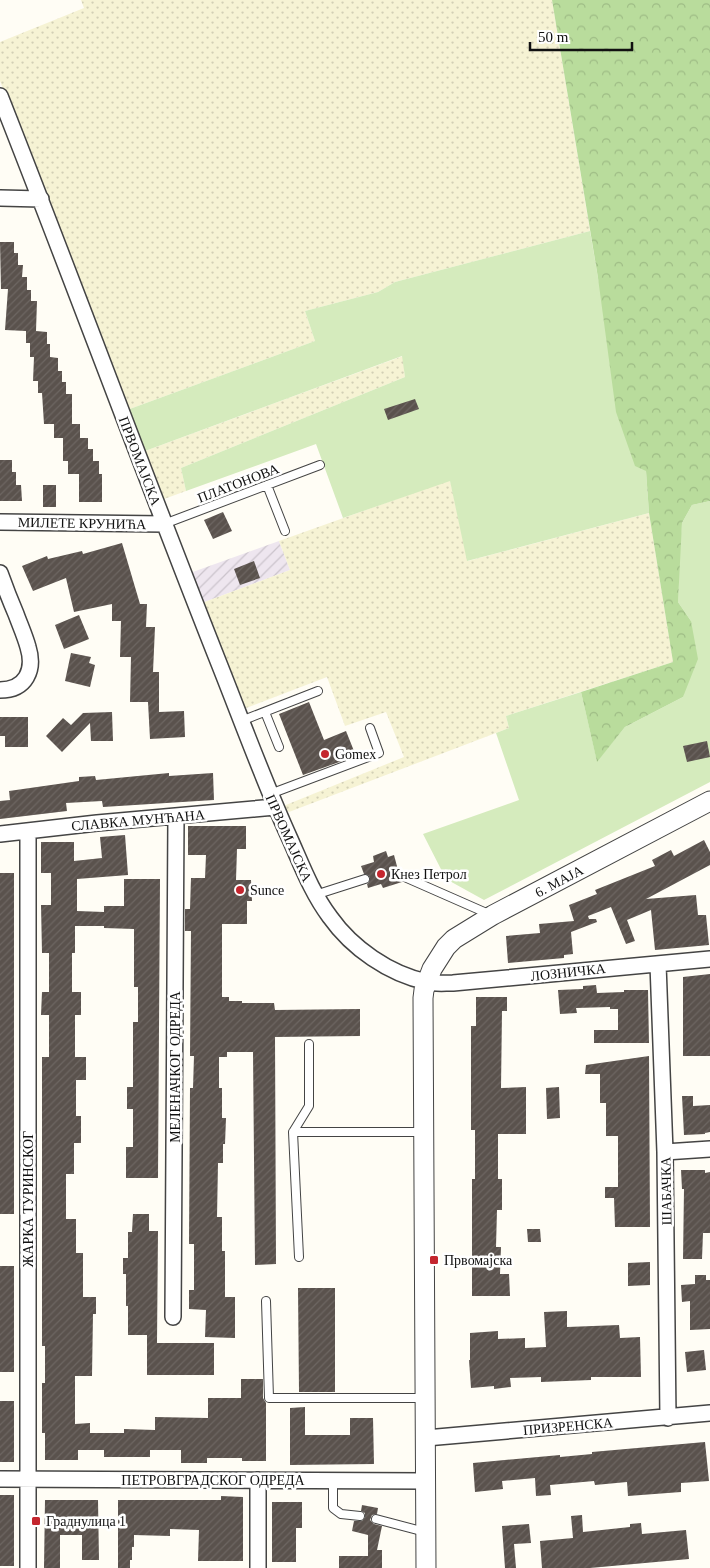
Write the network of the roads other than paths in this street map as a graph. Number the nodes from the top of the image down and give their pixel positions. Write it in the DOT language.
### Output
graph roads {
  1 [pos="0,96"];
  2 [pos="0,198"];
  3 [pos="40,199"];
  4 [pos="320,465"];
  5 [pos="267,485"];
  6 [pos="0,522"];
  7 [pos="164,524"];
  8 [pos="286,531"];
  9 [pos="0,573"];
  10 [pos="0,690"];
  11 [pos="318,691"];
  12 [pos="265,712"];
  13 [pos="241,721"];
  14 [pos="370,728"];
  15 [pos="279,747"];
  16 [pos="273,801"];
  17 [pos="710,801"];
  18 [pos="176,816"];
  19 [pos="28,831"];
  20 [pos="0,834"];
  21 [pos="400,875"];
  22 [pos="365,879"];
  23 [pos="314,895"];
  24 [pos="493,916"];
  25 [pos="710,959"];
  26 [pos="658,964"];
  27 [pos="427,982"];
  28 [pos="309,1044"];
  29 [pos="293,1132"];
  30 [pos="424,1132"];
  31 [pos="710,1149"];
  32 [pos="665,1152"];
  33 [pos="299,1257"];
  34 [pos="266,1301"];
  35 [pos="174,1317"];
  36 [pos="426,1398"];
  37 [pos="710,1414"];
  38 [pos="668,1418"];
  39 [pos="426,1438"];
  40 [pos="0,1479"];
  41 [pos="28,1479"];
  42 [pos="258,1480"];
  43 [pos="333,1480"];
  44 [pos="426,1480"];
  45 [pos="360,1516"];
  46 [pos="376,1519"];
  47 [pos="426,1533"];
  48 [pos="28,1568"];
  49 [pos="258,1568"];
  50 [pos="426,1568"];
  1 -- 3 [label="street, ПРВОМАЈСКА"];
  2 -- 3 [label="street"];
  3 -- 7 [label="street, ПРВОМАЈСКА"];
  4 -- 5 [label="lane, ПЛАТОНОВА"];
  5 -- 7 [label="lane, ПЛАТОНОВА"];
  5 -- 8 [label="lane"];
  6 -- 7 [label="street, МИЛЕТЕ КРУНИЋА"];
  7 -- 13 [label="street, ПРВОМАЈСКА"];
  9 -- 10 [label="street"];
  11 -- 12 [label="lane"];
  12 -- 13 [label="lane"];
  12 -- 15 [label="lane"];
  13 -- 16 [label="street, ПРВОМАЈСКА"];
  14 -- 16 [label="lane"];
  16 -- 18 [label="street, СЛАВКА МУНЋАНА"];
  16 -- 23 [label="street, ПРВОМАЈСКА"];
  17 -- 24 [label="street, 6. МАЈА"];
  18 -- 19 [label="street, СЛАВКА МУНЋАНА"];
  18 -- 35 [label="street, МЕЛЕНАЧКОГ ОДРЕДА"];
  19 -- 20 [label="street, СЛАВКА МУНЋАНА"];
  19 -- 41 [label="street, ЖАРКА ТУРИНСКОГ"];
  21 -- 24 [label="lane"];
  22 -- 23 [label="lane"];
  23 -- 27 [label="street, ПРВОМАЈСКА"];
  24 -- 27 [label="street, 6. МАЈА"];
  25 -- 26 [label="street, ЛОЗНИЧКА"];
  26 -- 27 [label="street, ЛОЗНИЧКА"];
  26 -- 32 [label="street, ШАБАЧКА"];
  27 -- 30 [label="street"];
  28 -- 29 [label="lane"];
  29 -- 30 [label="lane"];
  29 -- 33 [label="lane"];
  30 -- 36 [label="street"];
  31 -- 32 [label="street"];
  32 -- 38 [label="street, ШАБАЧКА"];
  34 -- 36 [label="lane"];
  36 -- 39 [label="street"];
  37 -- 38 [label="street, ПРИЗРЕНСКА"];
  38 -- 39 [label="street, ПРИЗРЕНСКА"];
  39 -- 44 [label="street"];
  40 -- 41 [label="street, ПЕТРОВГРАДСКОГ ОДРЕДА"];
  41 -- 42 [label="street, ПЕТРОВГРАДСКОГ ОДРЕДА"];
  41 -- 48 [label="street, ЖАРКА ТУРИНСКОГ"];
  42 -- 43 [label="street, ПЕТРОВГРАДСКОГ ОДРЕДА"];
  42 -- 49 [label="street"];
  43 -- 44 [label="street, ПЕТРОВГРАДСКОГ ОДРЕДА"];
  43 -- 45 [label="lane"];
  44 -- 47 [label="street"];
  46 -- 47 [label="lane"];
  47 -- 50 [label="street"];
}
